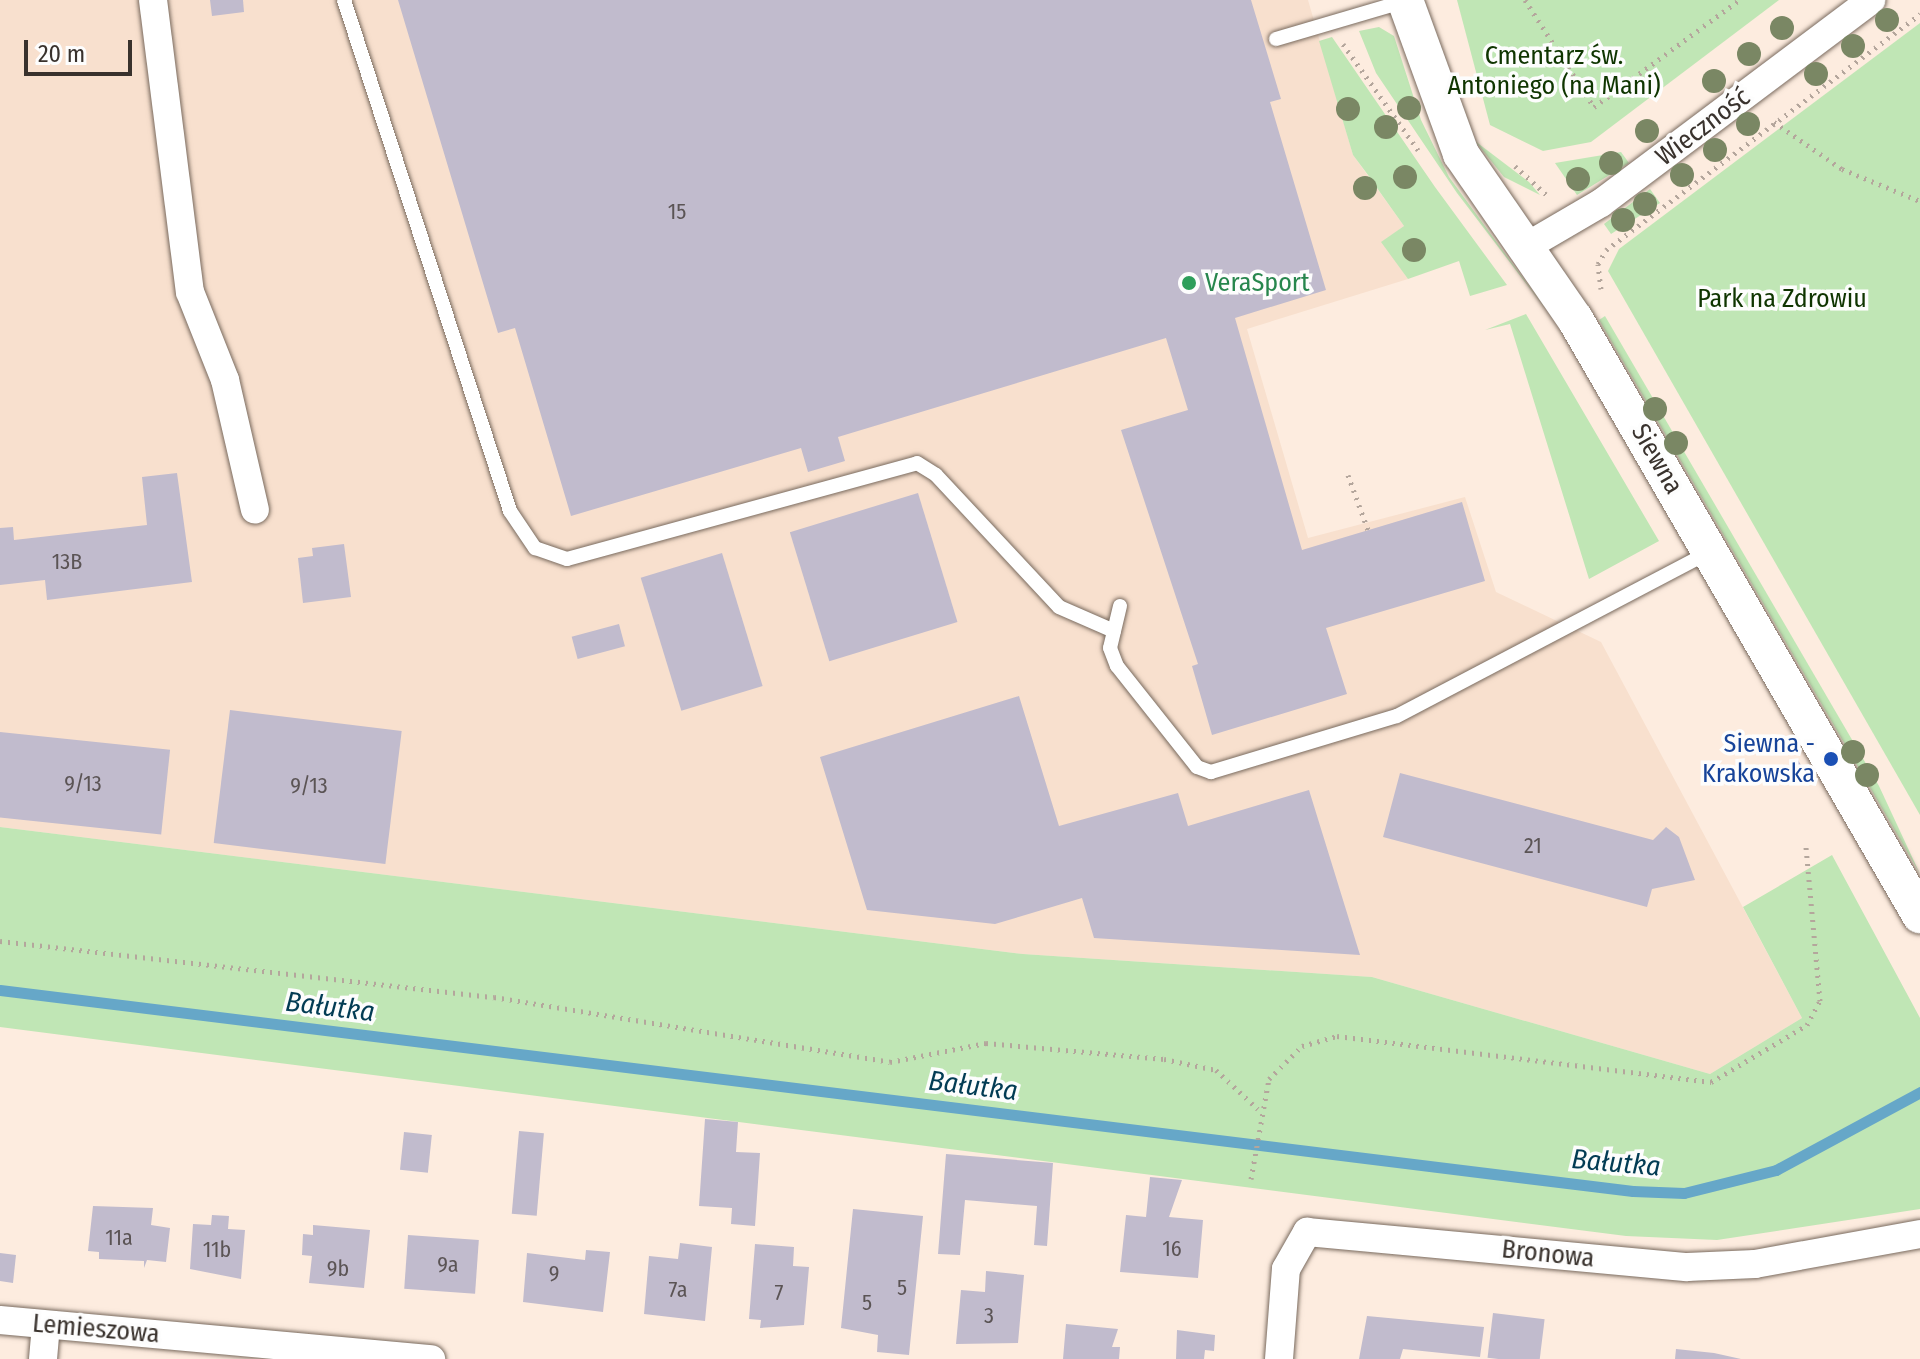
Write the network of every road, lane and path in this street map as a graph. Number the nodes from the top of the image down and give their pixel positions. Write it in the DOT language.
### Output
graph roads {
  1 [pos="153,0"];
  2 [pos="344,0"];
  3 [pos="1405,0"];
  4 [pos="1525,0"];
  5 [pos="1739,0"];
  6 [pos="1871,0"];
  7 [pos="1920,14"];
  8 [pos="1276,39"];
  9 [pos="1751,91"];
  10 [pos="1775,124"];
  11 [pos="1920,201"];
  12 [pos="1529,245"];
  13 [pos="1607,301"];
  14 [pos="1348,475"];
  15 [pos="255,510"];
  16 [pos="1368,530"];
  17 [pos="1710,551"];
  18 [pos="1120,606"];
  19 [pos="1114,631"];
  20 [pos="1806,846"];
  21 [pos="1920,915"];
  22 [pos="0,941"];
  23 [pos="1258,1109"];
  24 [pos="1251,1179"];
  25 [pos="1920,1234"];
  26 [pos="0,1320"];
  27 [pos="46,1325"];
  28 [pos="43,1359"];
  29 [pos="431,1359"];
  30 [pos="1279,1359"];
  1 -- 15 [label="street"];
  2 -- 19 [label="lane"];
  3 -- 8 [label="lane"];
  3 -- 12 [label="street, Siewna"];
  4 -- 5 [label="path"];
  6 -- 9 [label="street, Wieczność"];
  7 -- 10 [label="path"];
  9 -- 10 [label="path"];
  9 -- 12 [label="street, Wieczność"];
  10 -- 11 [label="path"];
  10 -- 13 [label="path"];
  12 -- 17 [label="street, Siewna"];
  14 -- 16 [label="path"];
  17 -- 19 [label="lane"];
  17 -- 21 [label="street, Siewna"];
  18 -- 19 [label="lane"];
  20 -- 23 [label="path"];
  22 -- 23 [label="path"];
  23 -- 24 [label="path"];
  25 -- 30 [label="street, Bronowa"];
  26 -- 27 [label="street, Lemieszowa"];
  27 -- 28 [label="street"];
  27 -- 29 [label="street, Lemieszowa"];
}
